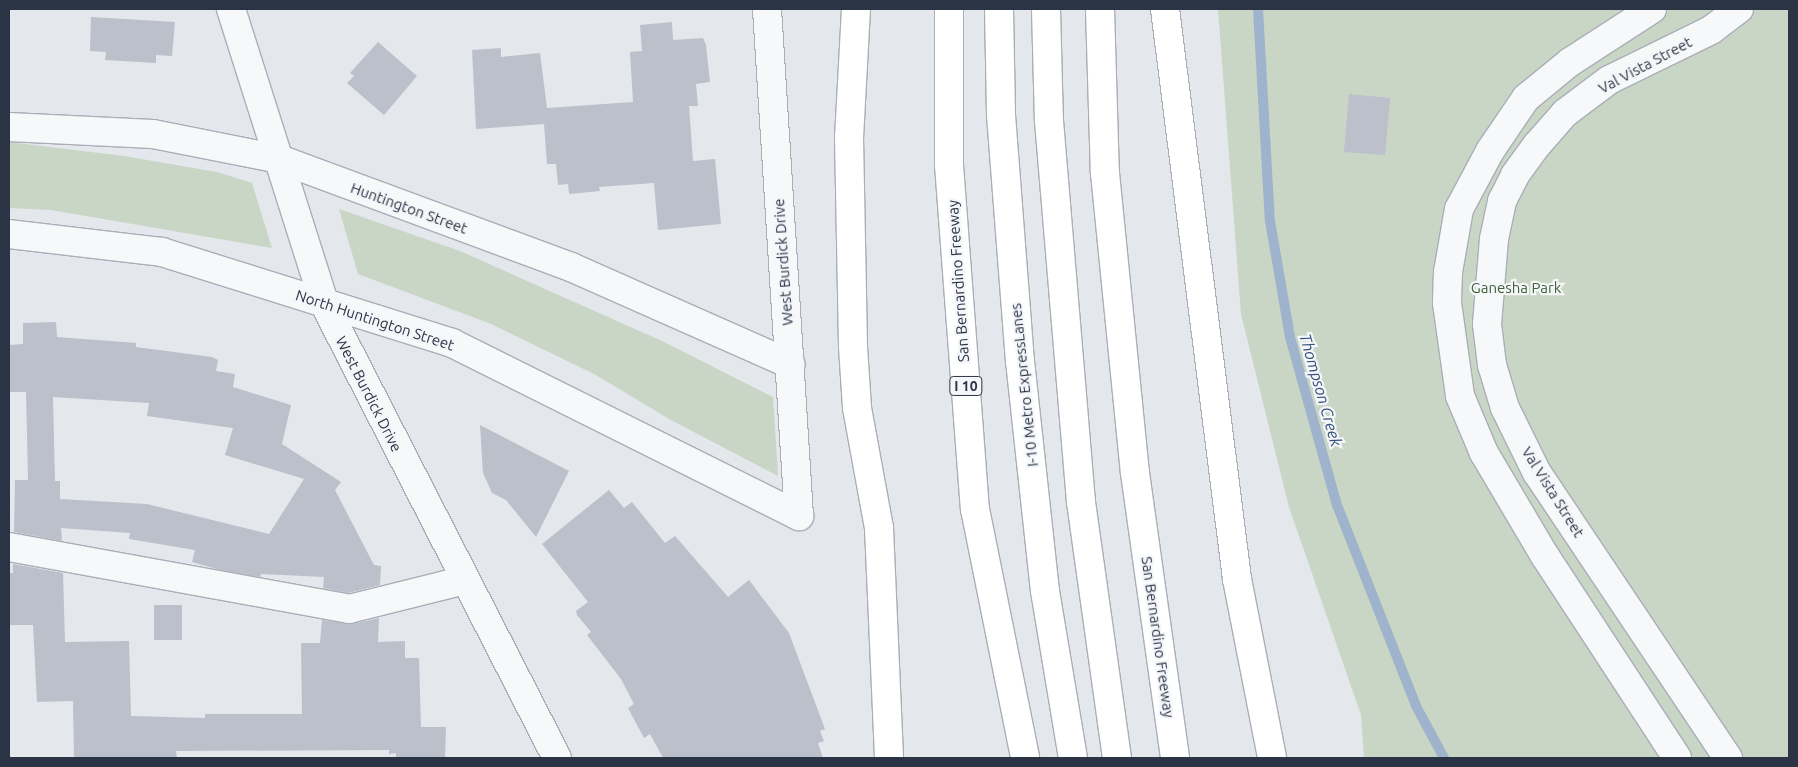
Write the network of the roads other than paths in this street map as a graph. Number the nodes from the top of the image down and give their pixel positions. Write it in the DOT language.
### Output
graph roads {
  1 [pos="231,9"];
  2 [pos="767,9"];
  3 [pos="856,9"];
  4 [pos="949,9"];
  5 [pos="999,9"];
  6 [pos="1046,9"];
  7 [pos="1100,9"];
  8 [pos="1165,9"];
  9 [pos="1652,9"];
  10 [pos="1739,9"];
  11 [pos="9,127"];
  12 [pos="278,159"];
  13 [pos="9,234"];
  14 [pos="324,303"];
  15 [pos="790,364"];
  16 [pos="800,516"];
  17 [pos="9,547"];
  18 [pos="465,580"];
  19 [pos="557,758"];
  20 [pos="889,758"];
  21 [pos="1025,758"];
  22 [pos="1074,758"];
  23 [pos="1117,758"];
  24 [pos="1175,758"];
  25 [pos="1272,758"];
  26 [pos="1677,758"];
  27 [pos="1728,758"];
  1 -- 12 [label="street, West Burdick Drive"];
  2 -- 15 [label="street, West Burdick Drive"];
  3 -- 20 [label="highway"];
  4 -- 21 [label="highway, San Bernardino Freeway / I 10"];
  5 -- 22 [label="highway, I-10 Metro ExpressLanes"];
  6 -- 23 [label="highway"];
  7 -- 24 [label="highway, San Bernardino Freeway"];
  8 -- 25 [label="highway"];
  9 -- 26 [label="street"];
  10 -- 27 [label="street, Val Vista Street"];
  11 -- 12 [label="street, Huntington Street"];
  12 -- 14 [label="street, West Burdick Drive"];
  12 -- 15 [label="street, Huntington Street"];
  13 -- 14 [label="street, North Huntington Street"];
  14 -- 16 [label="street, North Huntington Street"];
  14 -- 18 [label="street, West Burdick Drive"];
  15 -- 16 [label="street, West Burdick Drive"];
  17 -- 18 [label="street"];
  18 -- 19 [label="street, West Burdick Drive"];
}
